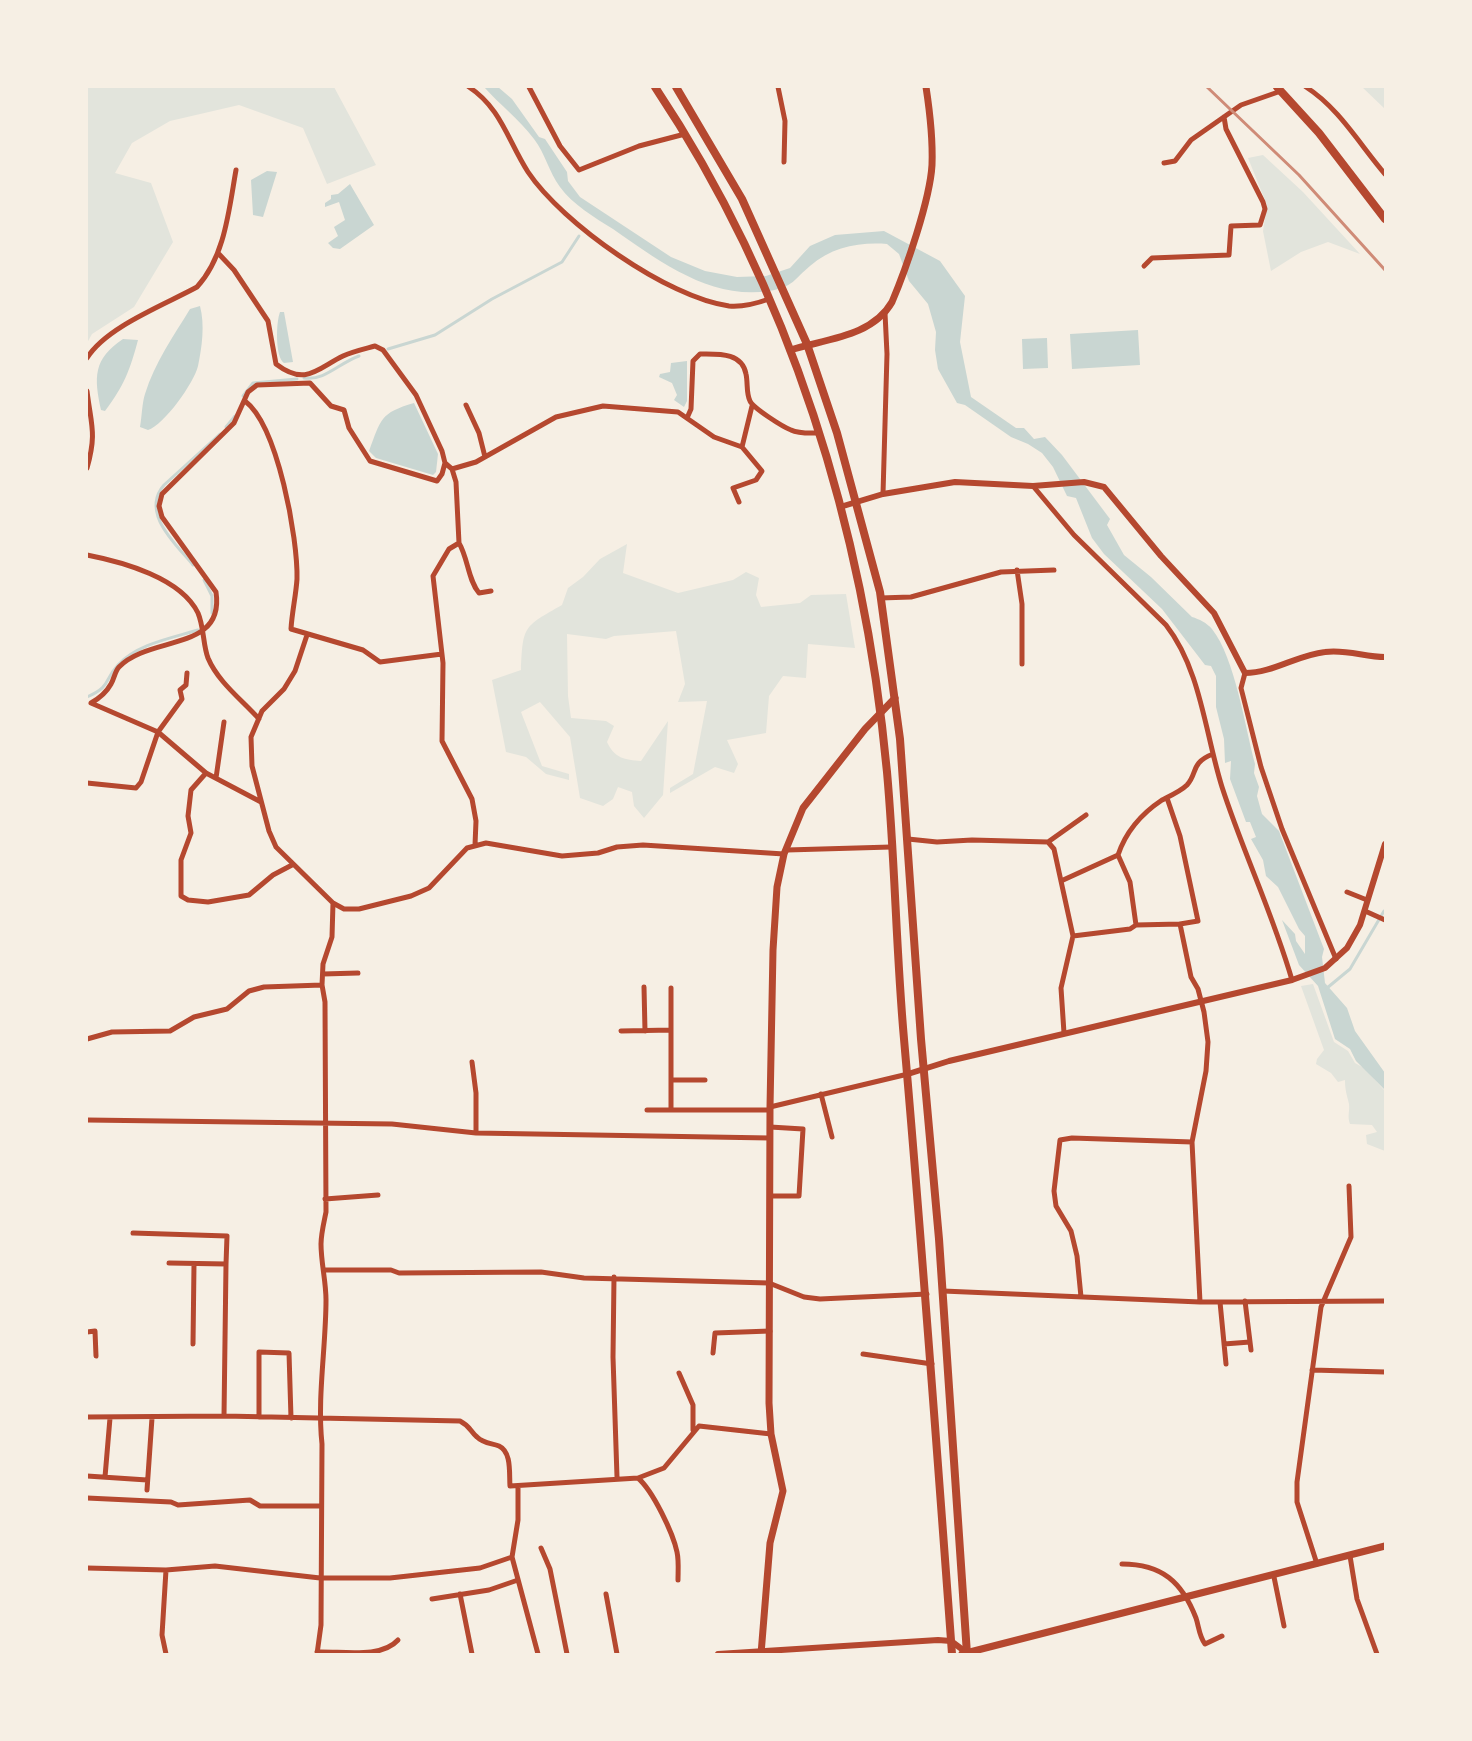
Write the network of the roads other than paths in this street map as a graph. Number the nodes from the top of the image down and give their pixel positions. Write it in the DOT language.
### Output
graph roads {
  1 [pos="469,87"];
  2 [pos="530,87"];
  3 [pos="656,87"];
  4 [pos="676,87"];
  5 [pos="778,87"];
  6 [pos="926,87"];
  7 [pos="1306,87"];
  8 [pos="1279,89"];
  9 [pos="1224,117"];
  10 [pos="685,134"];
  11 [pos="784,162"];
  12 [pos="1164,163"];
  13 [pos="236,170"];
  14 [pos="1385,174"];
  15 [pos="1385,219"];
  16 [pos="218,253"];
  17 [pos="1144,266"];
  18 [pos="769,299"];
  19 [pos="885,313"];
  20 [pos="807,344"];
  21 [pos="790,350"];
  22 [pos="87,358"];
  23 [pos="87,391"];
  24 [pos="245,401"];
  25 [pos="466,405"];
  26 [pos="752,406"];
  27 [pos="687,418"];
  28 [pos="819,432"];
  29 [pos="742,447"];
  30 [pos="485,457"];
  31 [pos="445,463"];
  32 [pos="87,468"];
  33 [pos="452,469"];
  34 [pos="1034,486"];
  35 [pos="883,494"];
  36 [pos="739,502"];
  37 [pos="856,502"];
  38 [pos="840,507"];
  39 [pos="459,543"];
  40 [pos="87,555"];
  41 [pos="1017,570"];
  42 [pos="1054,570"];
  43 [pos="491,591"];
  44 [pos="880,598"];
  45 [pos="203,633"];
  46 [pos="307,635"];
  47 [pos="442,654"];
  48 [pos="1385,657"];
  49 [pos="1022,664"];
  50 [pos="187,673"];
  51 [pos="1245,673"];
  52 [pos="896,698"];
  53 [pos="89,703"];
  54 [pos="880,712"];
  55 [pos="259,718"];
  56 [pos="224,722"];
  57 [pos="158,732"];
  58 [pos="1213,754"];
  59 [pos="206,773"];
  60 [pos="216,778"];
  61 [pos="87,783"];
  62 [pos="1167,798"];
  63 [pos="261,802"];
  64 [pos="1086,815"];
  65 [pos="908,839"];
  66 [pos="1048,842"];
  67 [pos="1385,844"];
  68 [pos="474,845"];
  69 [pos="891,848"];
  70 [pos="786,852"];
  71 [pos="1118,855"];
  72 [pos="292,865"];
  73 [pos="1061,882"];
  74 [pos="1347,892"];
  75 [pos="1367,900"];
  76 [pos="333,903"];
  77 [pos="1365,911"];
  78 [pos="1385,920"];
  79 [pos="1180,924"];
  80 [pos="1136,925"];
  81 [pos="1073,936"];
  82 [pos="1335,960"];
  83 [pos="358,973"];
  84 [pos="323,974"];
  85 [pos="1294,979"];
  86 [pos="322,986"];
  87 [pos="644,987"];
  88 [pos="671,988"];
  89 [pos="1201,1001"];
  90 [pos="671,1030"];
  91 [pos="621,1031"];
  92 [pos="645,1031"];
  93 [pos="1065,1033"];
  94 [pos="87,1039"];
  95 [pos="472,1062"];
  96 [pos="923,1068"];
  97 [pos="908,1074"];
  98 [pos="671,1080"];
  99 [pos="705,1080"];
  100 [pos="821,1095"];
  101 [pos="770,1108"];
  102 [pos="647,1110"];
  103 [pos="671,1110"];
  104 [pos="87,1120"];
  105 [pos="324,1123"];
  106 [pos="770,1127"];
  107 [pos="476,1133"];
  108 [pos="832,1137"];
  109 [pos="770,1138"];
  110 [pos="1192,1142"];
  111 [pos="1349,1186"];
  112 [pos="378,1195"];
  113 [pos="770,1196"];
  114 [pos="325,1200"];
  115 [pos="134,1233"];
  116 [pos="169,1263"];
  117 [pos="194,1264"];
  118 [pos="226,1264"];
  119 [pos="325,1270"];
  120 [pos="614,1278"];
  121 [pos="769,1283"];
  122 [pos="943,1291"];
  123 [pos="927,1294"];
  124 [pos="1081,1297"];
  125 [pos="1245,1301"];
  126 [pos="1323,1301"];
  127 [pos="1385,1301"];
  128 [pos="1200,1302"];
  129 [pos="1220,1302"];
  130 [pos="771,1331"];
  131 [pos="87,1332"];
  132 [pos="1250,1342"];
  133 [pos="193,1344"];
  134 [pos="1224,1344"];
  135 [pos="1251,1350"];
  136 [pos="713,1353"];
  137 [pos="863,1354"];
  138 [pos="96,1356"];
  139 [pos="932,1364"];
  140 [pos="1226,1364"];
  141 [pos="1312,1370"];
  142 [pos="1385,1372"];
  143 [pos="679,1373"];
  144 [pos="224,1416"];
  145 [pos="87,1417"];
  146 [pos="259,1417"];
  147 [pos="111,1418"];
  148 [pos="152,1418"];
  149 [pos="291,1418"];
  150 [pos="319,1418"];
  151 [pos="693,1430"];
  152 [pos="771,1434"];
  153 [pos="87,1476"];
  154 [pos="105,1477"];
  155 [pos="618,1478"];
  156 [pos="638,1478"];
  157 [pos="147,1480"];
  158 [pos="518,1488"];
  159 [pos="147,1490"];
  160 [pos="87,1498"];
  161 [pos="321,1506"];
  162 [pos="1385,1546"];
  163 [pos="541,1548"];
  164 [pos="1350,1556"];
  165 [pos="512,1557"];
  166 [pos="1122,1564"];
  167 [pos="1317,1564"];
  168 [pos="87,1568"];
  169 [pos="166,1570"];
  170 [pos="1274,1577"];
  171 [pos="320,1578"];
  172 [pos="519,1580"];
  173 [pos="678,1581"];
  174 [pos="460,1594"];
  175 [pos="606,1594"];
  176 [pos="1186,1598"];
  177 [pos="432,1599"];
  178 [pos="1284,1626"];
  179 [pos="1222,1636"];
  180 [pos="398,1640"];
  181 [pos="951,1641"];
  182 [pos="761,1652"];
  183 [pos="317,1653"];
  184 [pos="166,1654"];
  185 [pos="472,1654"];
  186 [pos="538,1654"];
  187 [pos="567,1654"];
  188 [pos="617,1654"];
  189 [pos="718,1654"];
  190 [pos="952,1654"];
  191 [pos="965,1654"];
  192 [pos="1377,1654"];
  1 -- 18 [label="street"];
  2 -- 10 [label="street"];
  3 -- 10 [label="main road"];
  4 -- 20 [label="main road"];
  5 -- 11 [label="street"];
  6 -- 19 [label="main road"];
  7 -- 14 [label="street"];
  8 -- 9 [label="street"];
  8 -- 15 [label="main road"];
  9 -- 12 [label="street"];
  9 -- 17 [label="street"];
  10 -- 18 [label="main road"];
  13 -- 16 [label="street"];
  16 -- 22 [label="street"];
  16 -- 31 [label="street"];
  18 -- 21 [label="main road"];
  19 -- 20 [label="main road"];
  19 -- 35 [label="street"];
  20 -- 21 [label="main road"];
  20 -- 37 [label="main road"];
  21 -- 28 [label="main road"];
  23 -- 32 [label="street"];
  24 -- 31 [label="street"];
  24 -- 45 [label="street"];
  24 -- 46 [label="street"];
  25 -- 30 [label="street"];
  26 -- 27 [label="street"];
  26 -- 28 [label="street"];
  26 -- 29 [label="street"];
  27 -- 29 [label="street"];
  27 -- 30 [label="street"];
  28 -- 38 [label="main road"];
  29 -- 36 [label="street"];
  30 -- 33 [label="street"];
  31 -- 33 [label="street"];
  33 -- 39 [label="street"];
  34 -- 35 [label="street"];
  34 -- 51 [label="street"];
  34 -- 58 [label="street"];
  35 -- 37 [label="street"];
  37 -- 38 [label="street"];
  37 -- 44 [label="main road"];
  38 -- 54 [label="main road"];
  39 -- 43 [label="street"];
  39 -- 47 [label="street"];
  40 -- 45 [label="street"];
  41 -- 42 [label="street"];
  41 -- 44 [label="street"];
  41 -- 49 [label="street"];
  44 -- 52 [label="main road"];
  45 -- 53 [label="street"];
  45 -- 55 [label="street"];
  46 -- 47 [label="street"];
  46 -- 55 [label="street"];
  47 -- 68 [label="street"];
  48 -- 51 [label="street"];
  50 -- 57 [label="street"];
  51 -- 82 [label="street"];
  52 -- 54 [label="main road"];
  52 -- 65 [label="main road"];
  53 -- 57 [label="street"];
  54 -- 69 [label="main road"];
  54 -- 70 [label="main road"];
  55 -- 63 [label="street"];
  56 -- 60 [label="street"];
  57 -- 59 [label="street"];
  57 -- 61 [label="street"];
  58 -- 62 [label="street"];
  58 -- 85 [label="street"];
  59 -- 60 [label="street"];
  59 -- 72 [label="street"];
  60 -- 63 [label="street"];
  62 -- 71 [label="street"];
  62 -- 79 [label="street"];
  63 -- 72 [label="street"];
  64 -- 66 [label="street"];
  65 -- 66 [label="street"];
  65 -- 96 [label="main road"];
  66 -- 73 [label="street"];
  67 -- 75 [label="street"];
  68 -- 70 [label="street"];
  68 -- 76 [label="street"];
  69 -- 70 [label="street"];
  69 -- 97 [label="main road"];
  70 -- 101 [label="main road"];
  71 -- 73 [label="street"];
  71 -- 80 [label="street"];
  72 -- 76 [label="street"];
  73 -- 81 [label="street"];
  74 -- 75 [label="street"];
  75 -- 77 [label="street"];
  76 -- 84 [label="street"];
  77 -- 78 [label="street"];
  77 -- 82 [label="street"];
  79 -- 80 [label="street"];
  79 -- 89 [label="street"];
  80 -- 81 [label="street"];
  81 -- 93 [label="street"];
  82 -- 85 [label="street"];
  83 -- 84 [label="street"];
  84 -- 86 [label="street"];
  85 -- 89 [label="street"];
  86 -- 94 [label="street"];
  86 -- 105 [label="street"];
  87 -- 92 [label="street"];
  88 -- 90 [label="street"];
  89 -- 93 [label="street"];
  89 -- 110 [label="street"];
  90 -- 92 [label="street"];
  90 -- 98 [label="street"];
  91 -- 92 [label="street"];
  93 -- 96 [label="street"];
  95 -- 107 [label="street"];
  96 -- 97 [label="street"];
  96 -- 122 [label="main road"];
  97 -- 100 [label="street"];
  97 -- 123 [label="main road"];
  98 -- 99 [label="street"];
  98 -- 103 [label="street"];
  100 -- 101 [label="street"];
  100 -- 108 [label="street"];
  101 -- 103 [label="street"];
  101 -- 106 [label="main road"];
  102 -- 103 [label="street"];
  104 -- 105 [label="street"];
  105 -- 107 [label="street"];
  105 -- 114 [label="street"];
  106 -- 109 [label="main road"];
  106 -- 113 [label="street"];
  107 -- 109 [label="street"];
  109 -- 113 [label="main road"];
  110 -- 124 [label="street"];
  110 -- 128 [label="street"];
  111 -- 126 [label="street"];
  112 -- 114 [label="street"];
  113 -- 121 [label="main road"];
  114 -- 119 [label="street"];
  115 -- 118 [label="street"];
  116 -- 117 [label="street"];
  117 -- 118 [label="street"];
  117 -- 133 [label="street"];
  118 -- 144 [label="street"];
  119 -- 120 [label="street"];
  119 -- 150 [label="street"];
  120 -- 121 [label="street"];
  120 -- 155 [label="street"];
  121 -- 123 [label="street"];
  121 -- 130 [label="main road"];
  122 -- 124 [label="street"];
  122 -- 191 [label="main road"];
  123 -- 139 [label="main road"];
  124 -- 128 [label="street"];
  125 -- 126 [label="street"];
  125 -- 129 [label="street"];
  125 -- 132 [label="street"];
  126 -- 127 [label="street"];
  126 -- 141 [label="street"];
  128 -- 129 [label="street"];
  129 -- 134 [label="street"];
  130 -- 136 [label="street"];
  130 -- 152 [label="main road"];
  131 -- 138 [label="street"];
  132 -- 134 [label="street"];
  132 -- 135 [label="street"];
  134 -- 140 [label="street"];
  137 -- 139 [label="street"];
  139 -- 181 [label="main road"];
  141 -- 142 [label="street"];
  141 -- 167 [label="street"];
  143 -- 151 [label="street"];
  144 -- 146 [label="street"];
  144 -- 148 [label="street"];
  145 -- 147 [label="street"];
  146 -- 149 [label="street"];
  146 -- 149 [label="street"];
  147 -- 148 [label="street"];
  147 -- 154 [label="street"];
  148 -- 157 [label="street"];
  149 -- 150 [label="street"];
  150 -- 158 [label="street"];
  150 -- 161 [label="street"];
  151 -- 152 [label="street"];
  151 -- 156 [label="street"];
  152 -- 182 [label="main road"];
  153 -- 154 [label="street"];
  154 -- 157 [label="street"];
  155 -- 156 [label="street"];
  155 -- 158 [label="street"];
  156 -- 173 [label="street"];
  157 -- 159 [label="street"];
  158 -- 165 [label="street"];
  160 -- 161 [label="street"];
  161 -- 171 [label="street"];
  162 -- 164 [label="main road"];
  163 -- 187 [label="street"];
  164 -- 167 [label="main road"];
  164 -- 192 [label="street"];
  165 -- 171 [label="street"];
  165 -- 172 [label="street"];
  166 -- 176 [label="street"];
  167 -- 170 [label="main road"];
  168 -- 169 [label="street"];
  169 -- 171 [label="street"];
  169 -- 184 [label="street"];
  170 -- 176 [label="main road"];
  170 -- 178 [label="street"];
  171 -- 183 [label="street"];
  172 -- 174 [label="street"];
  172 -- 186 [label="street"];
  174 -- 177 [label="street"];
  174 -- 185 [label="street"];
  175 -- 188 [label="street"];
  176 -- 179 [label="street"];
  176 -- 191 [label="main road"];
  180 -- 183 [label="street"];
  181 -- 182 [label="street"];
  181 -- 190 [label="main road"];
  181 -- 191 [label="street"];
  182 -- 189 [label="street"];
}
